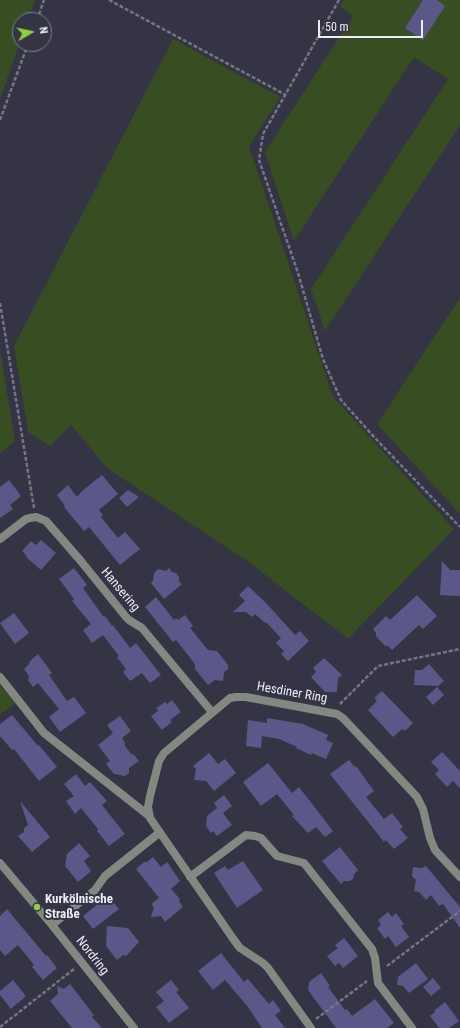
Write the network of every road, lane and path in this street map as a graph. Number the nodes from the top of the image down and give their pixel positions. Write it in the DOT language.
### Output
graph roads {
  1 [pos="44,0"];
  2 [pos="109,0"];
  3 [pos="339,0"];
  4 [pos="39,12"];
  5 [pos="25,52"];
  6 [pos="286,95"];
  7 [pos="0,120"];
  8 [pos="0,303"];
  9 [pos="36,517"];
  10 [pos="460,527"];
  11 [pos="0,539"];
  12 [pos="460,649"];
  13 [pos="0,677"];
  14 [pos="212,712"];
  15 [pos="332,712"];
  16 [pos="148,814"];
  17 [pos="159,833"];
  18 [pos="0,863"];
  19 [pos="190,877"];
  20 [pos="460,877"];
  21 [pos="460,911"];
  22 [pos="52,925"];
  23 [pos="82,963"];
  24 [pos="376,974"];
  25 [pos="309,1026"];
  26 [pos="0,1028"];
  27 [pos="134,1028"];
  28 [pos="412,1028"];
  1 -- 4 [label="path"];
  2 -- 6 [label="path"];
  3 -- 6 [label="path"];
  5 -- 7 [label="path"];
  6 -- 10 [label="path"];
  8 -- 9 [label="path"];
  9 -- 11 [label="street"];
  9 -- 14 [label="street, Hansering"];
  12 -- 15 [label="path"];
  13 -- 16 [label="street"];
  14 -- 15 [label="street, Hesdiner Ring"];
  14 -- 16 [label="street, Hesdiner Ring"];
  15 -- 20 [label="street, Hesdiner Ring"];
  16 -- 17 [label="street"];
  17 -- 19 [label="street"];
  17 -- 22 [label="street"];
  18 -- 22 [label="street, Nordring"];
  19 -- 24 [label="street"];
  19 -- 25 [label="street"];
  21 -- 24 [label="path"];
  22 -- 23 [label="street, Nordring"];
  23 -- 26 [label="path"];
  23 -- 27 [label="street, Nordring"];
  24 -- 25 [label="path"];
  24 -- 28 [label="street"];
}
